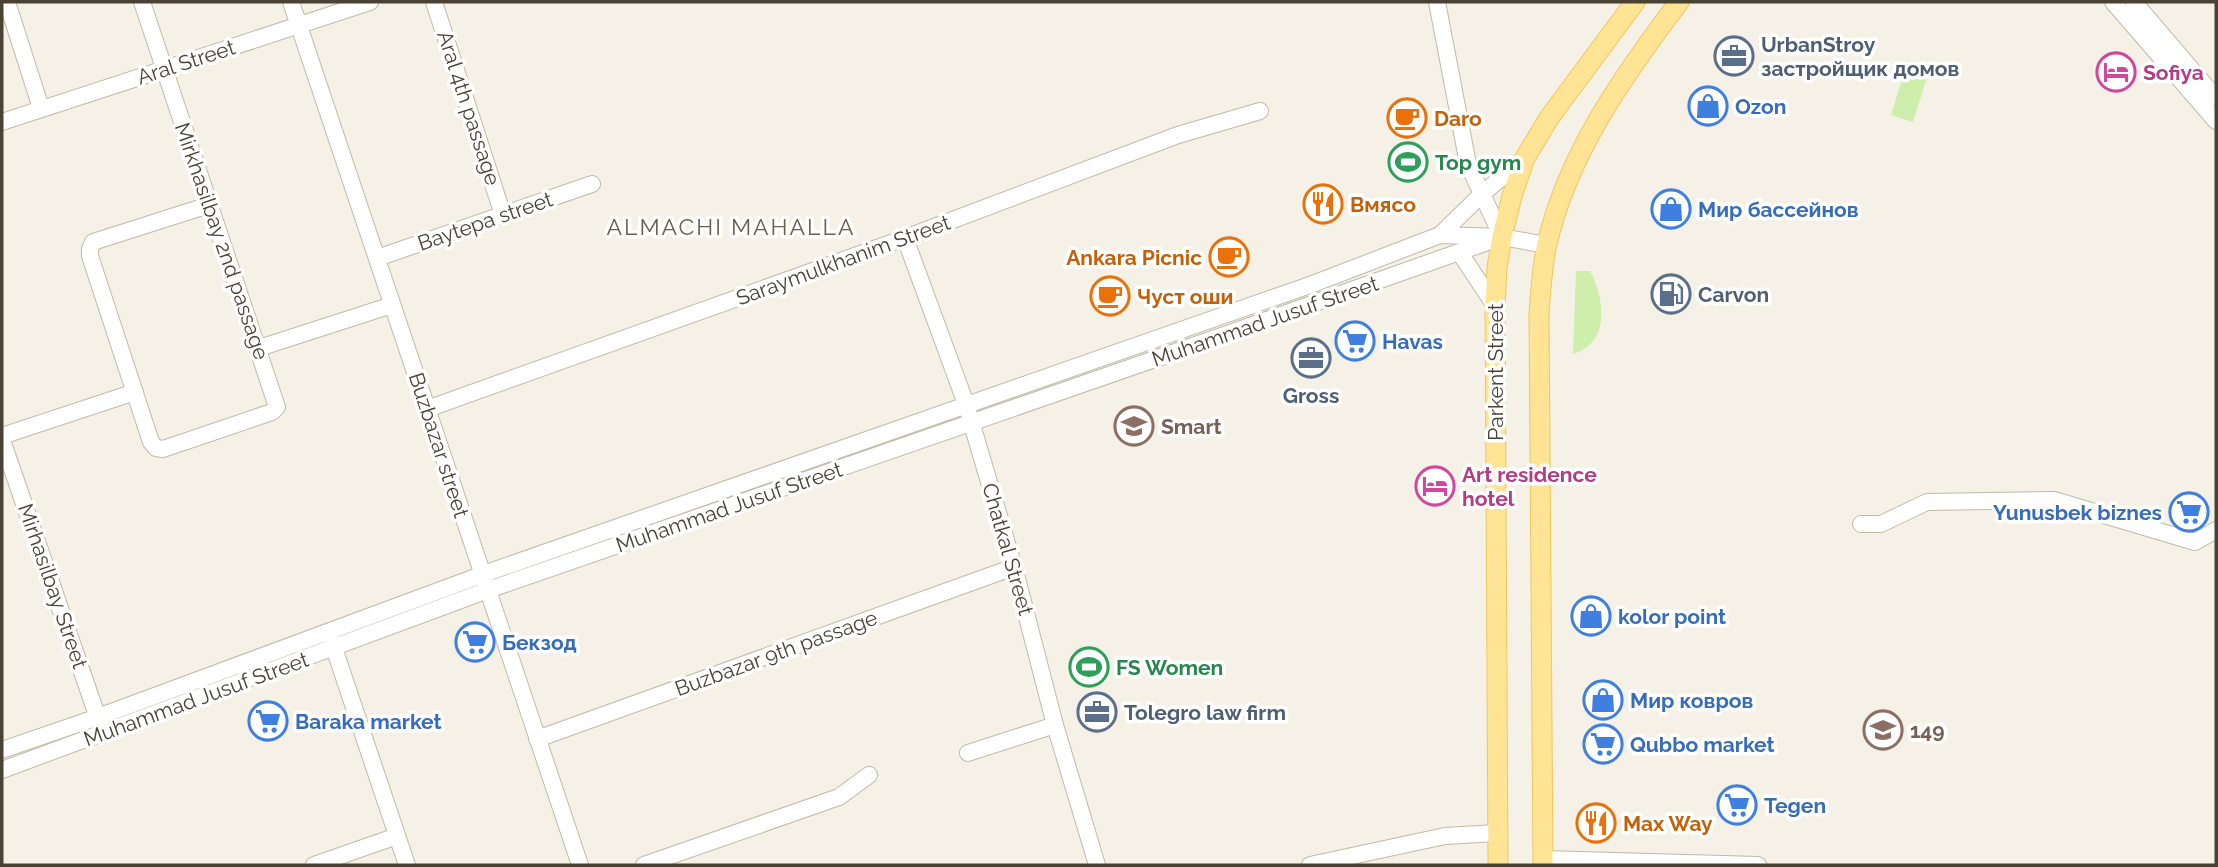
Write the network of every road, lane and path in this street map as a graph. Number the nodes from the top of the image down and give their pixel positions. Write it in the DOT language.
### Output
graph roads {
  1 [pos="7,2"];
  2 [pos="142,2"];
  3 [pos="291,2"];
  4 [pos="370,2"];
  5 [pos="435,2"];
  6 [pos="1437,2"];
  7 [pos="1635,2"];
  8 [pos="1679,2"];
  9 [pos="2113,2"];
  10 [pos="2140,9"];
  11 [pos="298,25"];
  12 [pos="163,69"];
  13 [pos="2216,98"];
  14 [pos="41,108"];
  15 [pos="1260,111"];
  16 [pos="2216,121"];
  17 [pos="2,122"];
  18 [pos="1525,158"];
  19 [pos="592,184"];
  20 [pos="1482,194"];
  21 [pos="209,205"];
  22 [pos="503,215"];
  23 [pos="1440,235"];
  24 [pos="1502,237"];
  25 [pos="905,238"];
  26 [pos="1546,246"];
  27 [pos="1460,253"];
  28 [pos="377,258"];
  29 [pos="392,305"];
  30 [pos="1495,306"];
  31 [pos="259,348"];
  32 [pos="135,392"];
  33 [pos="966,404"];
  34 [pos="427,409"];
  35 [pos="971,423"];
  36 [pos="2,438"];
  37 [pos="1861,524"];
  38 [pos="2216,530"];
  39 [pos="1014,567"];
  40 [pos="485,582"];
  41 [pos="329,632"];
  42 [pos="337,647"];
  43 [pos="98,716"];
  44 [pos="1055,724"];
  45 [pos="103,733"];
  46 [pos="537,739"];
  47 [pos="2,750"];
  48 [pos="968,752"];
  49 [pos="2,770"];
  50 [pos="869,775"];
  51 [pos="1497,834"];
  52 [pos="397,836"];
  53 [pos="1543,862"];
  54 [pos="314,865"];
  55 [pos="407,865"];
  56 [pos="580,865"];
  57 [pos="644,865"];
  58 [pos="1097,865"];
  59 [pos="1310,865"];
  60 [pos="1497,865"];
  61 [pos="1758,865"];
  1 -- 14 [label="street"];
  2 -- 12 [label="street, Mirkhasilbay 2nd passage"];
  3 -- 11 [label="street, Buzbazar street"];
  4 -- 11 [label="street, Aral Street"];
  5 -- 22 [label="street, Aral 4th passage"];
  6 -- 20 [label="street"];
  7 -- 18 [label="main road, Parkent Street"];
  8 -- 26 [label="main road"];
  9 -- 10 [label="street"];
  10 -- 13 [label="street"];
  10 -- 16 [label="street"];
  11 -- 12 [label="street, Aral Street"];
  11 -- 28 [label="street, Buzbazar street"];
  12 -- 14 [label="street, Aral Street"];
  12 -- 21 [label="street, Mirkhasilbay 2nd passage"];
  14 -- 17 [label="street, Aral Street"];
  15 -- 25 [label="street, Saraymulkhanim Street"];
  18 -- 20 [label="street, Muhammad Jusuf Street"];
  18 -- 24 [label="main road, Parkent Street"];
  19 -- 22 [label="street, Baytepa street"];
  20 -- 23 [label="street, Muhammad Jusuf Street"];
  20 -- 24 [label="street"];
  21 -- 31 [label="street, Mirkhasilbay 2nd passage"];
  21 -- 32 [label="street"];
  22 -- 28 [label="street, Baytepa street"];
  23 -- 24 [label="street, Muhammad Jusuf Street"];
  23 -- 33 [label="street, Muhammad Jusuf Street"];
  24 -- 26 [label="street"];
  24 -- 27 [label="street, Muhammad Jusuf Street"];
  24 -- 30 [label="main road, Parkent Street"];
  25 -- 33 [label="street, Chatkal Street"];
  25 -- 34 [label="street, Saraymulkhanim Street"];
  26 -- 53 [label="main road"];
  27 -- 30 [label="street"];
  27 -- 35 [label="street, Muhammad Jusuf Street"];
  28 -- 29 [label="street, Buzbazar street"];
  29 -- 31 [label="street"];
  29 -- 34 [label="street, Buzbazar street"];
  30 -- 51 [label="main road, Parkent Street"];
  31 -- 32 [label="street, Mirkhasilbay 2nd passage"];
  32 -- 36 [label="street"];
  33 -- 35 [label="street, Chatkal Street"];
  33 -- 40 [label="street, Muhammad Jusuf Street"];
  34 -- 40 [label="street, Buzbazar street"];
  35 -- 39 [label="street, Chatkal Street"];
  35 -- 40 [label="street, Muhammad Jusuf Street"];
  36 -- 43 [label="street, Mirhasilbay Street"];
  37 -- 38 [label="street"];
  39 -- 44 [label="street, Chatkal Street"];
  39 -- 46 [label="street, Buzbazar 9th passage"];
  40 -- 41 [label="street, Muhammad Jusuf Street"];
  40 -- 42 [label="street, Muhammad Jusuf Street"];
  40 -- 46 [label="street, Buzbazar street"];
  41 -- 42 [label="street"];
  41 -- 43 [label="street, Muhammad Jusuf Street"];
  42 -- 45 [label="street, Muhammad Jusuf Street"];
  42 -- 52 [label="street"];
  43 -- 45 [label="street, Mirhasilbay Street"];
  43 -- 47 [label="street, Muhammad Jusuf Street"];
  44 -- 48 [label="street"];
  44 -- 58 [label="street, Chatkal Street"];
  45 -- 49 [label="street, Muhammad Jusuf Street"];
  46 -- 56 [label="street, Buzbazar street"];
  50 -- 57 [label="street"];
  51 -- 59 [label="street"];
  51 -- 60 [label="main road, Parkent Street"];
  52 -- 54 [label="street"];
  52 -- 55 [label="street"];
  53 -- 61 [label="street"];
}
